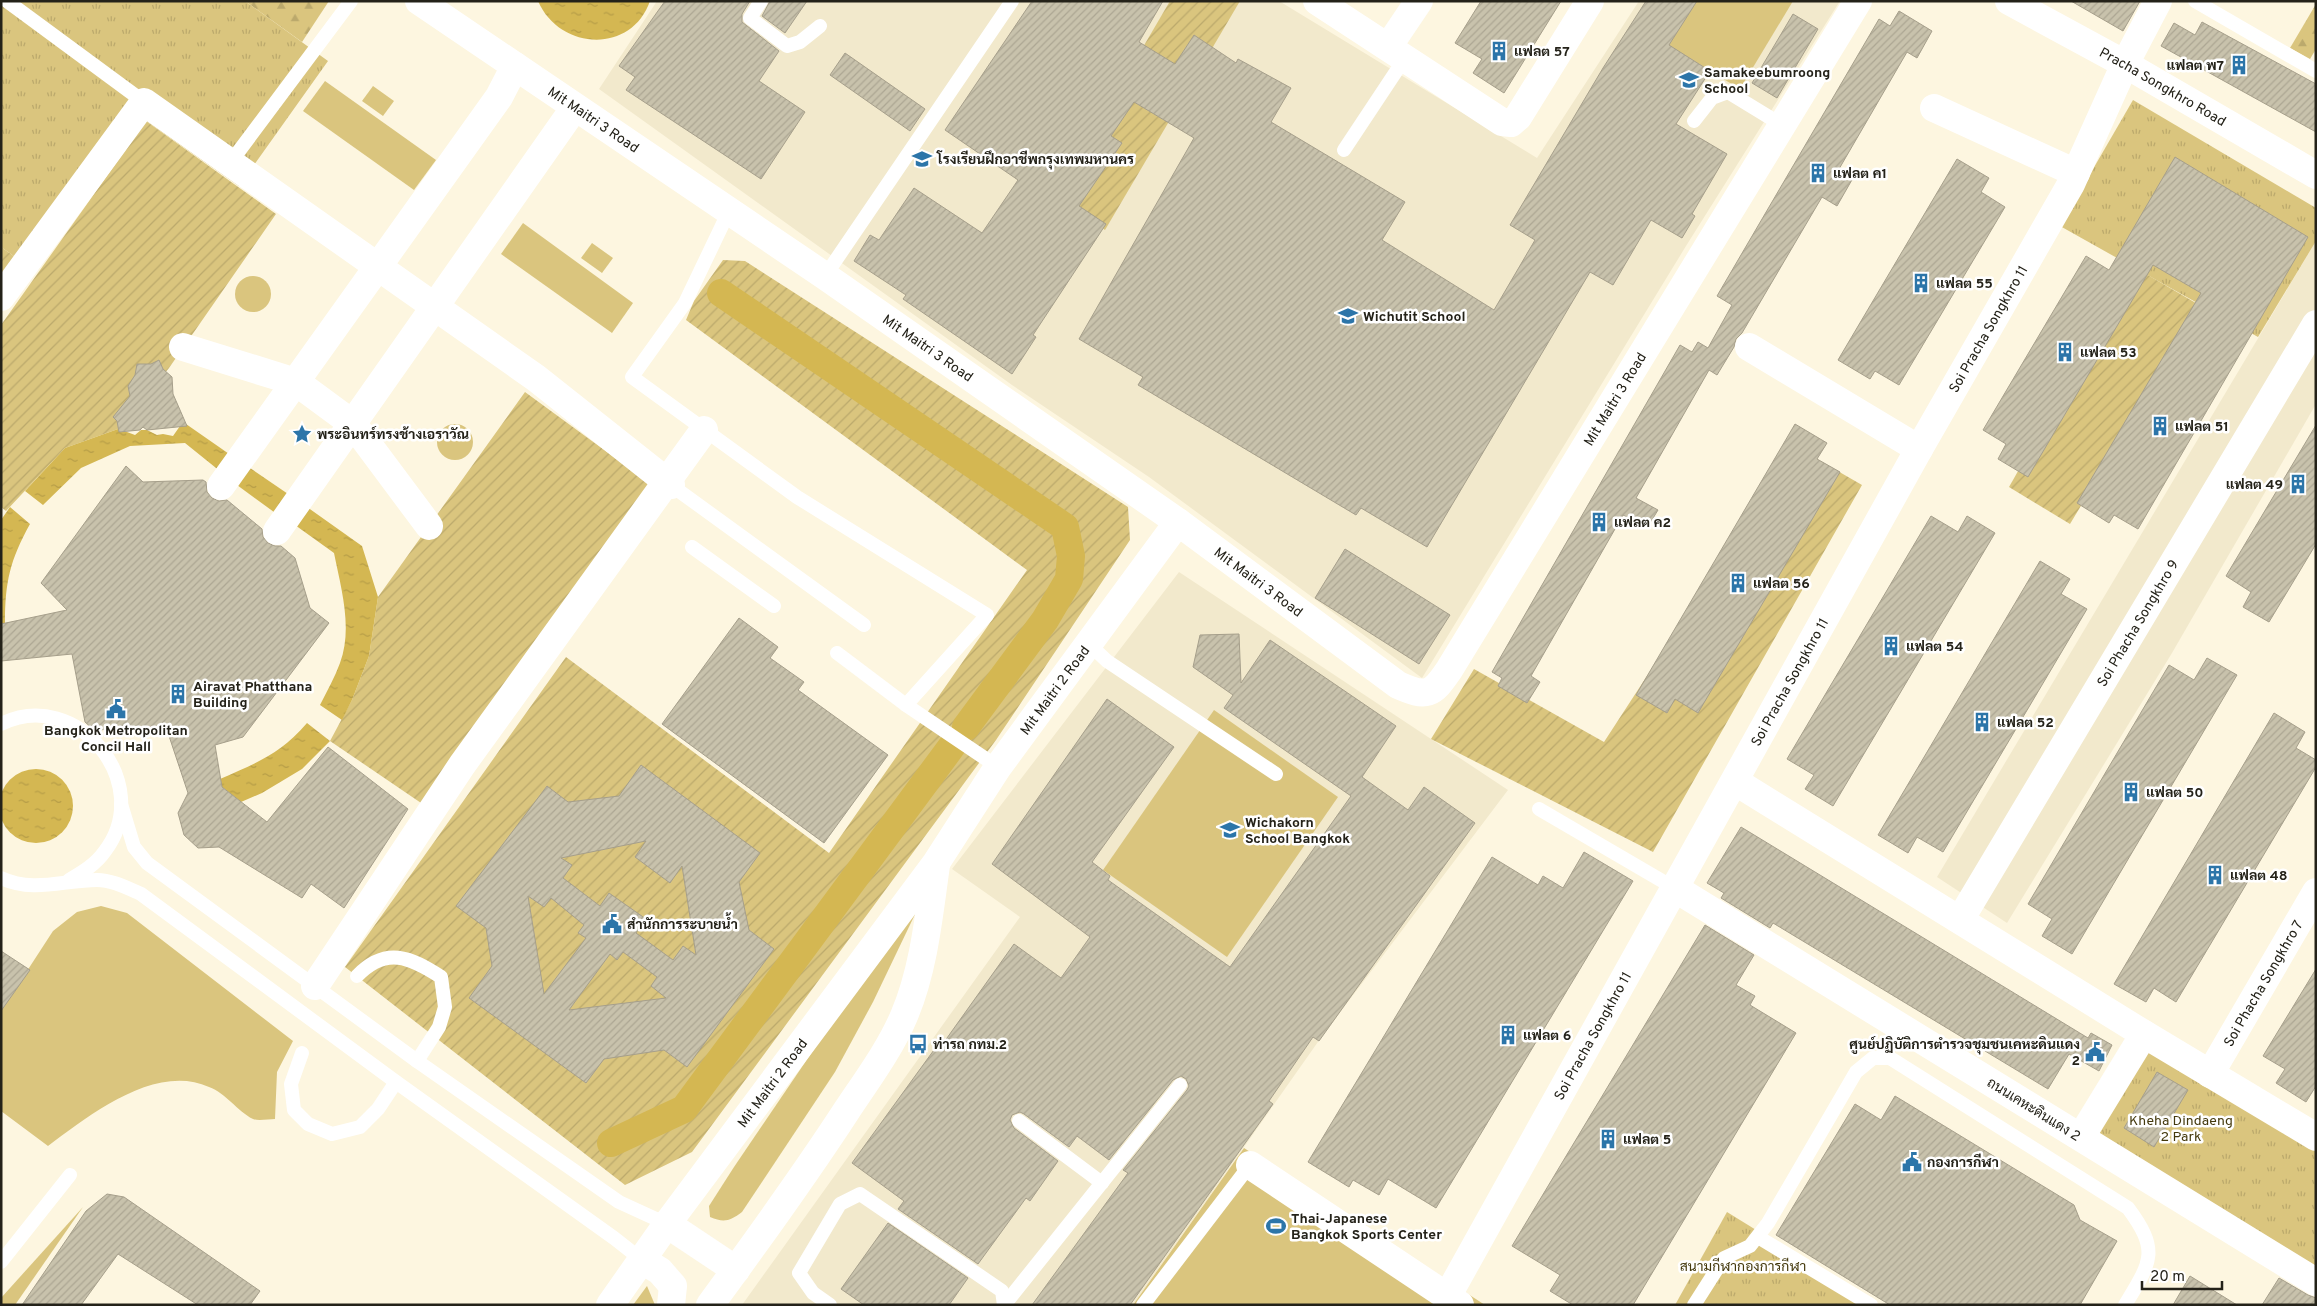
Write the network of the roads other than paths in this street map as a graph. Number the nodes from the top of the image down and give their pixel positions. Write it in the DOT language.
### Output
graph roads {
  1 [pos="6,1"];
  2 [pos="351,1"];
  3 [pos="419,1"];
  4 [pos="761,1"];
  5 [pos="1012,1"];
  6 [pos="1317,1"];
  7 [pos="1419,1"];
  8 [pos="1590,1"];
  9 [pos="1858,1"];
  10 [pos="2009,1"];
  11 [pos="2158,1"];
  12 [pos="2195,1"];
  13 [pos="820,26"];
  14 [pos="1396,53"];
  15 [pos="2125,64"];
  16 [pos="515,66"];
  17 [pos="2316,72"];
  18 [pos="144,102"];
  19 [pos="575,107"];
  20 [pos="1934,108"];
  21 [pos="1694,121"];
  22 [pos="1782,126"];
  23 [pos="1344,150"];
  24 [pos="230,163"];
  25 [pos="2076,173"];
  26 [pos="2316,175"];
  27 [pos="730,211"];
  28 [pos="378,266"];
  29 [pos="825,276"];
  30 [pos="1,296"];
  31 [pos="435,307"];
  32 [pos="2316,324"];
  33 [pos="183,347"];
  34 [pos="1750,347"];
  35 [pos="296,382"];
  36 [pos="353,424"];
  37 [pos="704,430"];
  38 [pos="1919,449"];
  39 [pos="666,482"];
  40 [pos="222,486"];
  41 [pos="1178,522"];
  42 [pos="429,526"];
  43 [pos="278,531"];
  44 [pos="692,547"];
  45 [pos="774,606"];
  46 [pos="864,625"];
  47 [pos="1090,645"];
  48 [pos="837,653"];
  49 [pos="906,705"];
  50 [pos="1,724"];
  51 [pos="998,767"];
  52 [pos="1276,774"];
  53 [pos="1736,782"];
  54 [pos="121,804"];
  55 [pos="1539,809"];
  56 [pos="936,863"];
  57 [pos="1,878"];
  58 [pos="66,882"];
  59 [pos="1676,889"];
  60 [pos="2316,892"];
  61 [pos="1960,920"];
  62 [pos="357,976"];
  63 [pos="315,986"];
  64 [pos="2144,1034"];
  65 [pos="302,1053"];
  66 [pos="417,1061"];
  67 [pos="2210,1074"];
  68 [pos="396,1082"];
  69 [pos="1180,1085"];
  70 [pos="1019,1121"];
  71 [pos="2081,1137"];
  72 [pos="2316,1137"];
  73 [pos="1250,1165"];
  74 [pos="70,1175"];
  75 [pos="1102,1182"];
  76 [pos="667,1224"];
  77 [pos="1758,1236"];
  78 [pos="642,1260"];
  79 [pos="1,1262"];
  80 [pos="736,1270"];
  81 [pos="2316,1282"];
  82 [pos="1454,1301"];
  83 [pos="1005,1304"];
  84 [pos="610,1305"];
  85 [pos="671,1305"];
  86 [pos="710,1305"];
  87 [pos="830,1305"];
  88 [pos="1143,1305"];
  89 [pos="1694,1305"];
  90 [pos="1871,1305"];
  91 [pos="2125,1305"];
  1 -- 18 [label="lane"];
  2 -- 24 [label="lane"];
  3 -- 16 [label="street, Mit Maitri 3 Road"];
  4 -- 13 [label="lane"];
  5 -- 29 [label="lane"];
  6 -- 14 [label="street"];
  7 -- 14 [label="street"];
  8 -- 14 [label="street"];
  9 -- 22 [label="street, Mit Maitri 3 Road"];
  10 -- 15 [label="street, Pracha Songkhro Road"];
  11 -- 15 [label="street, Soi Pracha Songkhro 11"];
  12 -- 17 [label="lane"];
  14 -- 23 [label="lane"];
  15 -- 25 [label="street, Soi Pracha Songkhro 11"];
  15 -- 26 [label="street, Pracha Songkhro Road"];
  16 -- 19 [label="street, Mit Maitri 3 Road"];
  16 -- 28 [label="street"];
  18 -- 24 [label="street"];
  18 -- 30 [label="street"];
  19 -- 27 [label="street, Mit Maitri 3 Road"];
  19 -- 31 [label="street"];
  20 -- 25 [label="street"];
  21 -- 22 [label="lane"];
  22 -- 41 [label="street, Mit Maitri 3 Road"];
  24 -- 28 [label="street"];
  25 -- 38 [label="street, Soi Pracha Songkhro 11"];
  27 -- 29 [label="street, Mit Maitri 3 Road"];
  27 -- 37 [label="lane"];
  28 -- 31 [label="street"];
  28 -- 35 [label="street"];
  29 -- 41 [label="street, Mit Maitri 3 Road"];
  31 -- 36 [label="street"];
  31 -- 39 [label="street"];
  32 -- 61 [label="street, Soi Phacha Songkhro 9"];
  33 -- 35 [label="street"];
  34 -- 38 [label="street"];
  35 -- 36 [label="street"];
  35 -- 40 [label="street"];
  36 -- 42 [label="street"];
  36 -- 43 [label="street"];
  37 -- 39 [label="street"];
  37 -- 49 [label="lane"];
  38 -- 53 [label="street, Soi Pracha Songkhro 11"];
  39 -- 46 [label="lane"];
  39 -- 63 [label="street"];
  41 -- 47 [label="street, Mit Maitri 2 Road"];
  44 -- 45 [label="lane"];
  47 -- 51 [label="street, Mit Maitri 2 Road"];
  47 -- 52 [label="lane"];
  48 -- 49 [label="lane"];
  49 -- 51 [label="lane"];
  50 -- 54 [label="lane"];
  51 -- 56 [label="street, Mit Maitri 2 Road"];
  53 -- 59 [label="street, Soi Pracha Songkhro 11"];
  53 -- 61 [label="street"];
  54 -- 58 [label="lane"];
  54 -- 63 [label="lane"];
  55 -- 59 [label="lane"];
  56 -- 76 [label="street, Mit Maitri 2 Road"];
  56 -- 80 [label="street, Mit Maitri 2 Road"];
  57 -- 58 [label="lane"];
  58 -- 68 [label="lane"];
  59 -- 71 [label="street, ถนนเคหะดินแดง 2"];
  59 -- 82 [label="street, Soi Pracha Songkhro 11"];
  60 -- 67 [label="street, Soi Phacha Songkhro 7"];
  61 -- 64 [label="street"];
  62 -- 66 [label="lane"];
  63 -- 66 [label="lane"];
  64 -- 67 [label="street"];
  64 -- 71 [label="street"];
  65 -- 68 [label="lane"];
  66 -- 76 [label="lane"];
  67 -- 72 [label="street"];
  68 -- 78 [label="lane"];
  69 -- 75 [label="lane"];
  70 -- 75 [label="lane"];
  71 -- 81 [label="street, ถนนเคหะดินแดง 2"];
  73 -- 82 [label="street"];
  73 -- 88 [label="lane"];
  74 -- 79 [label="lane"];
  75 -- 83 [label="lane"];
  76 -- 78 [label="street, Mit Maitri 2 Road"];
  76 -- 80 [label="street"];
  77 -- 89 [label="lane"];
  77 -- 90 [label="lane"];
  77 -- 91 [label="lane"];
  78 -- 84 [label="street, Mit Maitri 2 Road"];
  78 -- 85 [label="street"];
  80 -- 86 [label="street, Mit Maitri 2 Road"];
  83 -- 87 [label="lane"];
}
